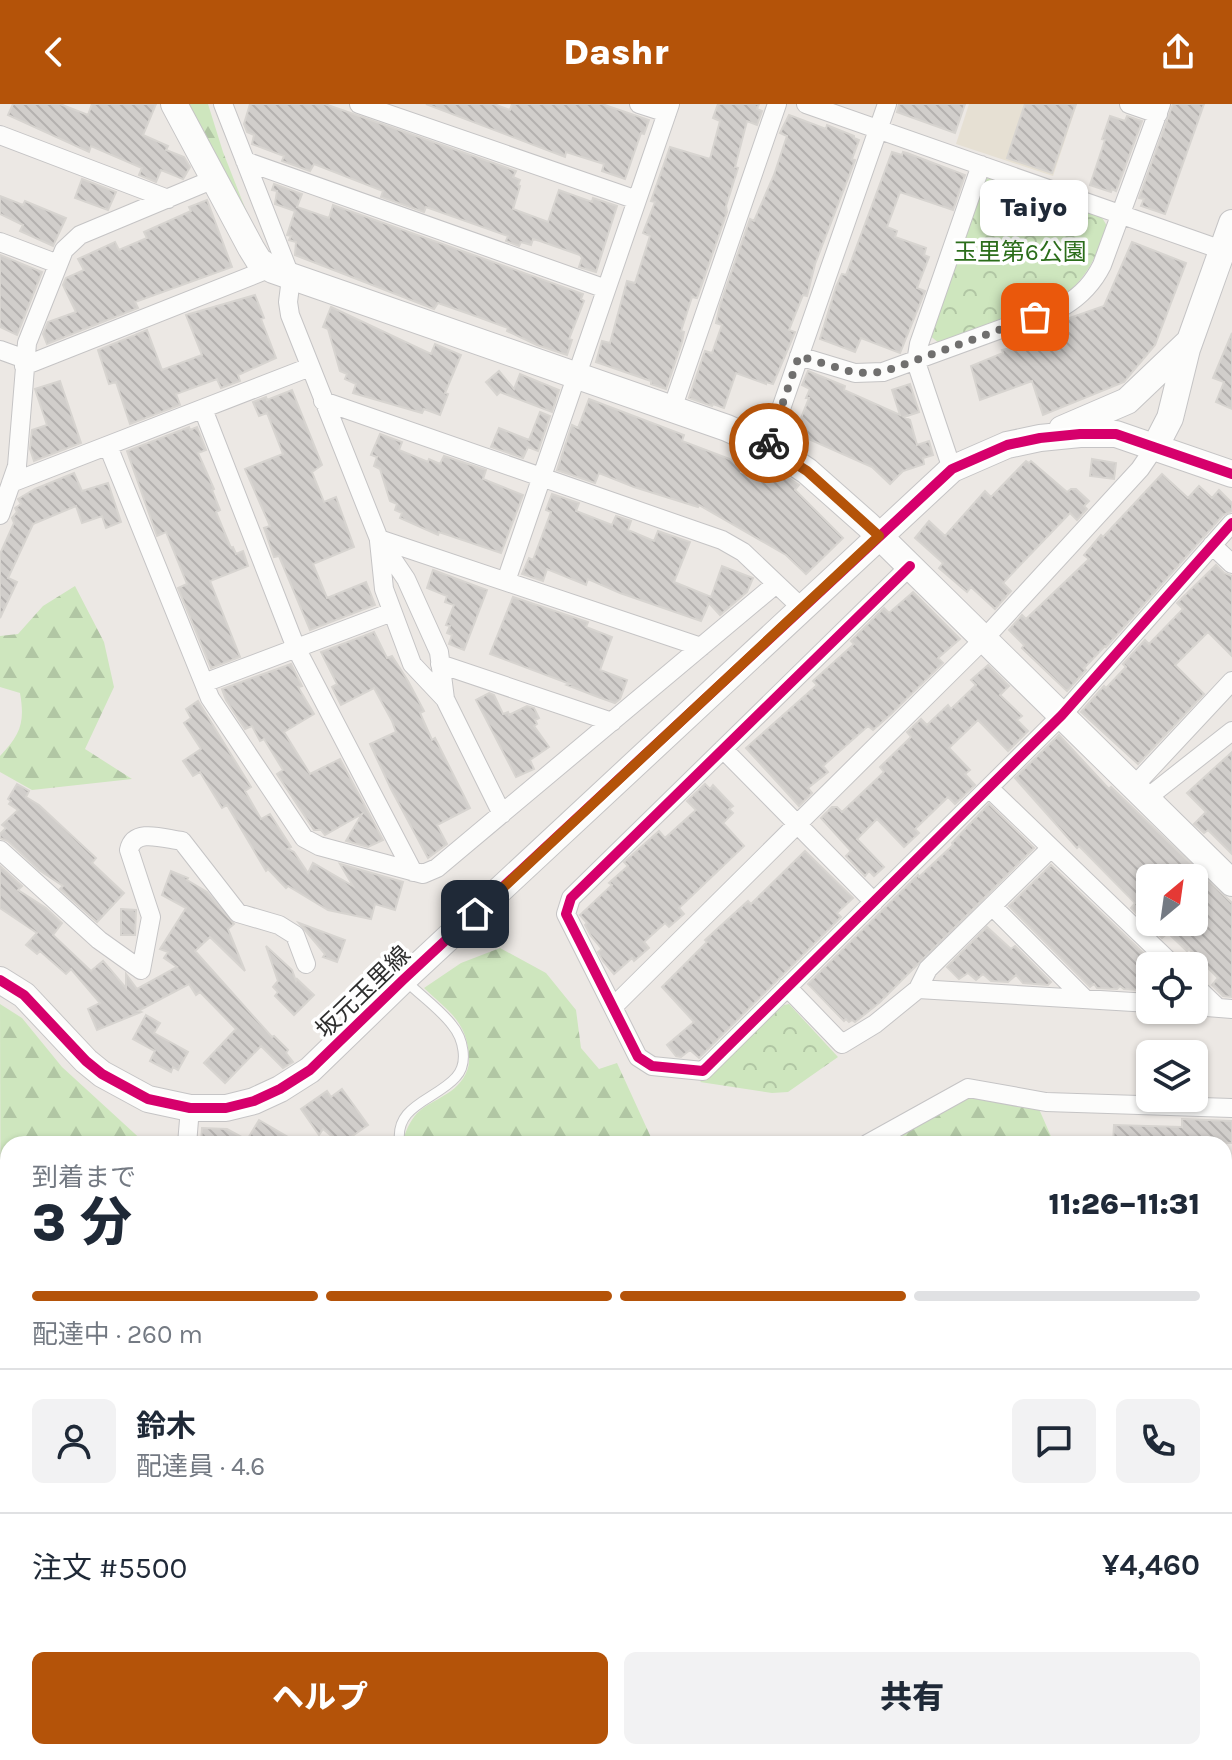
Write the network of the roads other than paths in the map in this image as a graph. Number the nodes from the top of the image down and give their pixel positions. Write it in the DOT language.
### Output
graph roads {
  1 [pos="174,104"];
  2 [pos="223,104"];
  3 [pos="359,104"];
  4 [pos="639,104"];
  5 [pos="777,104"];
  6 [pos="806,104"];
  7 [pos="887,104"];
  8 [pos="1129,104"];
  9 [pos="668,109"];
  10 [pos="1159,109"];
  11 [pos="878,129"];
  12 [pos="0,135"];
  13 [pos="245,161"];
  14 [pos="981,165"];
  15 [pos="214,179"];
  16 [pos="168,199"];
  17 [pos="637,200"];
  18 [pos="1122,214"];
  19 [pos="1232,223"];
  20 [pos="0,242"];
  21 [pos="1222,250"];
  22 [pos="58,264"];
  23 [pos="281,273"];
  24 [pos="606,289"];
  25 [pos="1189,342"];
  26 [pos="0,350"];
  27 [pos="799,356"];
  28 [pos="916,362"];
  29 [pos="24,363"];
  30 [pos="310,367"];
  31 [pos="576,376"];
  32 [pos="323,401"];
  33 [pos="203,409"];
  34 [pos="672,409"];
  35 [pos="1040,438"];
  36 [pos="108,446"];
  37 [pos="768,446"];
  38 [pos="1155,447"];
  39 [pos="952,469"];
  40 [pos="9,470"];
  41 [pos="1232,474"];
  42 [pos="541,477"];
  43 [pos="0,515"];
  44 [pos="1232,523"];
  45 [pos="879,536"];
  46 [pos="379,539"];
  47 [pos="1212,545"];
  48 [pos="1232,564"];
  49 [pos="910,566"];
  50 [pos="506,581"];
  51 [pos="776,584"];
  52 [pos="803,609"];
  53 [pos="392,612"];
  54 [pos="983,640"];
  55 [pos="701,647"];
  56 [pos="296,648"];
  57 [pos="440,664"];
  58 [pos="1232,681"];
  59 [pos="204,683"];
  60 [pos="445,699"];
  61 [pos="1062,715"];
  62 [pos="612,722"];
  63 [pos="1232,731"];
  64 [pos="723,749"];
  65 [pos="989,788"];
  66 [pos="1141,792"];
  67 [pos="502,814"];
  68 [pos="797,825"];
  69 [pos="1051,848"];
  70 [pos="0,850"];
  71 [pos="413,872"];
  72 [pos="1232,883"];
  73 [pos="874,902"];
  74 [pos="992,906"];
  75 [pos="1159,952"];
  76 [pos="306,964"];
  77 [pos="404,979"];
  78 [pos="0,980"];
  79 [pos="787,987"];
  80 [pos="918,989"];
  81 [pos="1208,995"];
  82 [pos="1084,998"];
  83 [pos="1136,1002"];
  84 [pos="613,1007"];
  85 [pos="1225,1008"];
  86 [pos="190,1108"];
  87 [pos="1232,1108"];
  88 [pos="188,1136"];
  89 [pos="400,1136"];
  90 [pos="881,1136"];
  1 -- 15 [label="street"];
  2 -- 13 [label="street"];
  3 -- 17 [label="street"];
  4 -- 9 [label="street"];
  5 -- 34 [label="street"];
  6 -- 11 [label="street"];
  7 -- 11 [label="street"];
  8 -- 10 [label="street"];
  9 -- 17 [label="street"];
  10 -- 18 [label="street"];
  11 -- 14 [label="street"];
  11 -- 27 [label="street"];
  12 -- 16 [label="street"];
  13 -- 23 [label="street"];
  13 -- 24 [label="street"];
  14 -- 18 [label="street"];
  14 -- 28 [label="street"];
  15 -- 16 [label="street"];
  15 -- 23 [label="street"];
  16 -- 22 [label="street"];
  17 -- 24 [label="street"];
  18 -- 21 [label="street"];
  18 -- 28 [label="street"];
  19 -- 21 [label="street"];
  20 -- 22 [label="street"];
  21 -- 25 [label="street"];
  22 -- 29 [label="street"];
  23 -- 29 [label="street"];
  23 -- 30 [label="street"];
  23 -- 31 [label="street"];
  24 -- 31 [label="street"];
  25 -- 35 [label="street"];
  25 -- 38 [label="street"];
  26 -- 29 [label="street"];
  27 -- 28 [label="street"];
  27 -- 37 [label="street"];
  28 -- 39 [label="street"];
  29 -- 40 [label="street"];
  30 -- 32 [label="street"];
  30 -- 33 [label="street"];
  31 -- 34 [label="street"];
  31 -- 42 [label="street"];
  32 -- 42 [label="street"];
  32 -- 46 [label="street"];
  33 -- 36 [label="street"];
  33 -- 56 [label="street"];
  34 -- 37 [label="street"];
  35 -- 38 [label="street, 坂元玉里線"];
  35 -- 39 [label="street, 坂元玉里線"];
  36 -- 40 [label="street"];
  36 -- 59 [label="street"];
  37 -- 45 [label="street"];
  38 -- 41 [label="street, 坂元玉里線"];
  38 -- 54 [label="street"];
  39 -- 45 [label="street, 坂元玉里線"];
  40 -- 43 [label="street"];
  42 -- 50 [label="street"];
  42 -- 51 [label="street"];
  44 -- 47 [label="street"];
  45 -- 49 [label="street"];
  45 -- 52 [label="street, 坂元玉里線"];
  46 -- 50 [label="street"];
  46 -- 53 [label="street"];
  46 -- 57 [label="street"];
  47 -- 48 [label="street"];
  47 -- 61 [label="street"];
  49 -- 54 [label="street"];
  49 -- 64 [label="street"];
  50 -- 55 [label="street"];
  51 -- 52 [label="street"];
  51 -- 55 [label="street"];
  52 -- 77 [label="street, 坂元玉里線"];
  53 -- 56 [label="street"];
  53 -- 60 [label="street"];
  54 -- 61 [label="street"];
  54 -- 68 [label="street"];
  55 -- 62 [label="street"];
  56 -- 59 [label="street"];
  56 -- 71 [label="street"];
  57 -- 60 [label="street"];
  57 -- 62 [label="street"];
  58 -- 66 [label="street"];
  59 -- 71 [label="street"];
  60 -- 67 [label="street"];
  61 -- 65 [label="street"];
  61 -- 66 [label="street"];
  62 -- 67 [label="street"];
  63 -- 66 [label="street"];
  64 -- 68 [label="street"];
  64 -- 84 [label="street"];
  65 -- 69 [label="street"];
  65 -- 73 [label="street"];
  66 -- 72 [label="street"];
  67 -- 71 [label="street"];
  68 -- 73 [label="street"];
  68 -- 84 [label="street"];
  69 -- 74 [label="street"];
  69 -- 75 [label="street"];
  70 -- 76 [label="street"];
  73 -- 79 [label="street"];
  74 -- 80 [label="street"];
  74 -- 82 [label="street"];
  77 -- 86 [label="street, 坂元玉里線"];
  77 -- 89 [label="lane"];
  78 -- 86 [label="street, 坂元玉里線"];
  79 -- 80 [label="street"];
  79 -- 84 [label="street"];
  80 -- 82 [label="street"];
  81 -- 85 [label="street"];
  82 -- 83 [label="street"];
  86 -- 88 [label="street"];
  87 -- 90 [label="street"];
}
